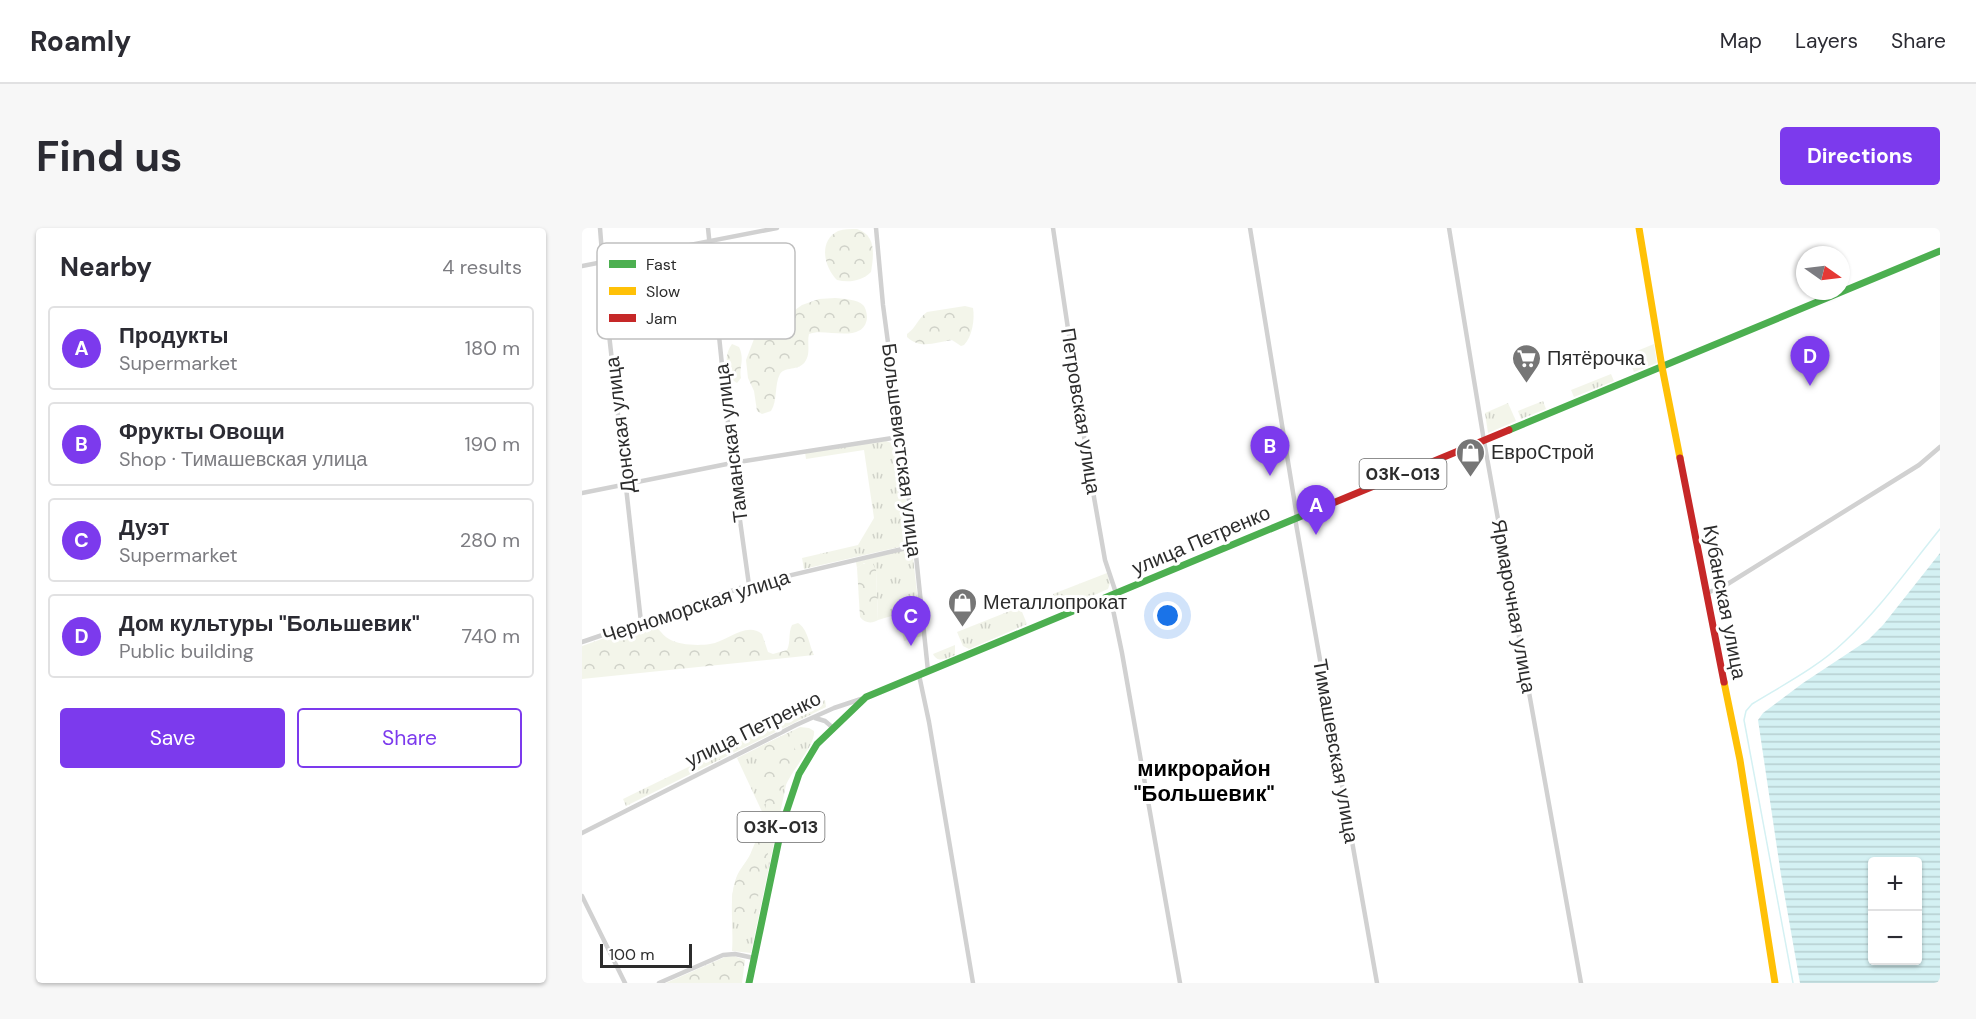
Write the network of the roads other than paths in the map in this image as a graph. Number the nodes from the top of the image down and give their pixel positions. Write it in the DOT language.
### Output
graph roads {
  1 [pos="600,228"];
  2 [pos="708,228"];
  3 [pos="777,228"];
  4 [pos="876,228"];
  5 [pos="1053,228"];
  6 [pos="1250,228"];
  7 [pos="1449,228"];
  8 [pos="1639,228"];
  9 [pos="710,242"];
  10 [pos="601,243"];
  11 [pos="705,243"];
  12 [pos="1940,251"];
  13 [pos="597,263"];
  14 [pos="582,266"];
  15 [pos="611,339"];
  16 [pos="720,339"];
  17 [pos="1662,367"];
  18 [pos="899,437"];
  19 [pos="1484,441"];
  20 [pos="1940,447"];
  21 [pos="732,463"];
  22 [pos="627,485"];
  23 [pos="582,494"];
  24 [pos="1296,518"];
  25 [pos="915,546"];
  26 [pos="749,585"];
  27 [pos="1707,593"];
  28 [pos="1113,594"];
  29 [pos="641,622"];
  30 [pos="582,642"];
  31 [pos="928,671"];
  32 [pos="919,675"];
  33 [pos="866,697"];
  34 [pos="812,717"];
  35 [pos="832,727"];
  36 [pos="582,833"];
  37 [pos="582,896"];
  38 [pos="754,958"];
  39 [pos="625,983"];
  40 [pos="659,983"];
  41 [pos="749,983"];
  42 [pos="973,983"];
  43 [pos="1180,983"];
  44 [pos="1377,983"];
  45 [pos="1581,983"];
  46 [pos="1775,983"];
  1 -- 10 [label="street, Донская улица"];
  2 -- 9 [label="street, Таманская улица"];
  3 -- 9 [label="street"];
  4 -- 18 [label="street, Большевистская улица"];
  5 -- 28 [label="street, Петровская улица"];
  6 -- 24 [label="street, Тимашевская улица"];
  7 -- 19 [label="street, Ярмарочная улица"];
  8 -- 17 [label="main road, Кубанская улица"];
  9 -- 11 [label="street"];
  12 -- 17 [label="main road, улица Петренко / 03К-013"];
  13 -- 14 [label="street"];
  15 -- 22 [label="street, Донская улица"];
  16 -- 21 [label="street, Таманская улица"];
  17 -- 19 [label="main road, улица Петренко / 03К-013"];
  17 -- 27 [label="main road, Кубанская улица"];
  18 -- 21 [label="street"];
  18 -- 25 [label="street, Большевистская улица"];
  19 -- 24 [label="main road, улица Петренко / 03К-013"];
  19 -- 45 [label="street, Ярмарочная улица"];
  20 -- 27 [label="street"];
  21 -- 22 [label="street"];
  21 -- 26 [label="street, Таманская улица"];
  22 -- 23 [label="street"];
  22 -- 29 [label="street, Донская улица"];
  24 -- 28 [label="main road, улица Петренко / 03К-013"];
  24 -- 44 [label="street, Тимашевская улица"];
  25 -- 26 [label="street, Черноморская улица"];
  25 -- 31 [label="street, Большевистская улица"];
  26 -- 29 [label="street, Черноморская улица"];
  27 -- 46 [label="main road, Кубанская улица"];
  28 -- 31 [label="main road, улица Петренко / 03К-013"];
  28 -- 43 [label="street, Петровская улица"];
  29 -- 30 [label="street, Черноморская улица"];
  31 -- 32 [label="main road, улица Петренко / 03К-013"];
  32 -- 33 [label="main road, улица Петренко / 03К-013"];
  32 -- 42 [label="street"];
  33 -- 34 [label="street, улица Петренко"];
  33 -- 35 [label="main road, 03К-013"];
  34 -- 35 [label="street"];
  34 -- 36 [label="street, улица Петренко"];
  35 -- 38 [label="main road, 03К-013"];
  37 -- 39 [label="street"];
  38 -- 40 [label="street"];
  38 -- 41 [label="main road, 03К-013"];
}
